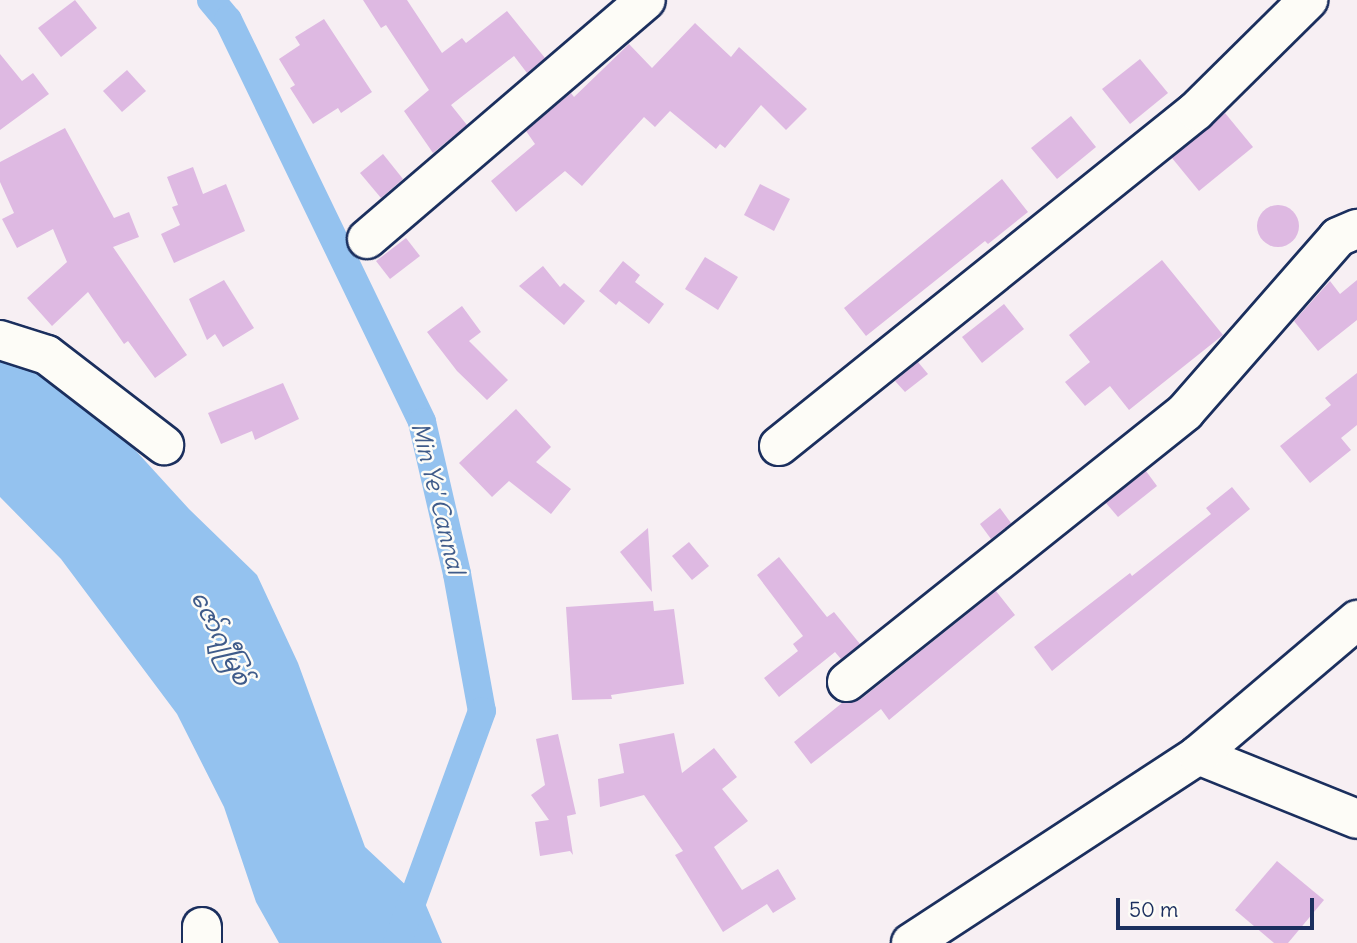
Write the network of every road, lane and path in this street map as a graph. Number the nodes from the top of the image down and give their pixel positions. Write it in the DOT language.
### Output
graph roads {
  1 [pos="646,0"];
  2 [pos="1308,0"];
  3 [pos="1357,229"];
  4 [pos="367,239"];
  5 [pos="0,340"];
  6 [pos="164,444"];
  7 [pos="779,446"];
  8 [pos="1357,620"];
  9 [pos="847,682"];
  10 [pos="1198,755"];
  11 [pos="1357,819"];
  12 [pos="911,943"];
  1 -- 4 [label="street"];
  2 -- 7 [label="street"];
  3 -- 9 [label="street"];
  5 -- 6 [label="street"];
  8 -- 10 [label="street"];
  10 -- 11 [label="street"];
  10 -- 12 [label="street"];
}
